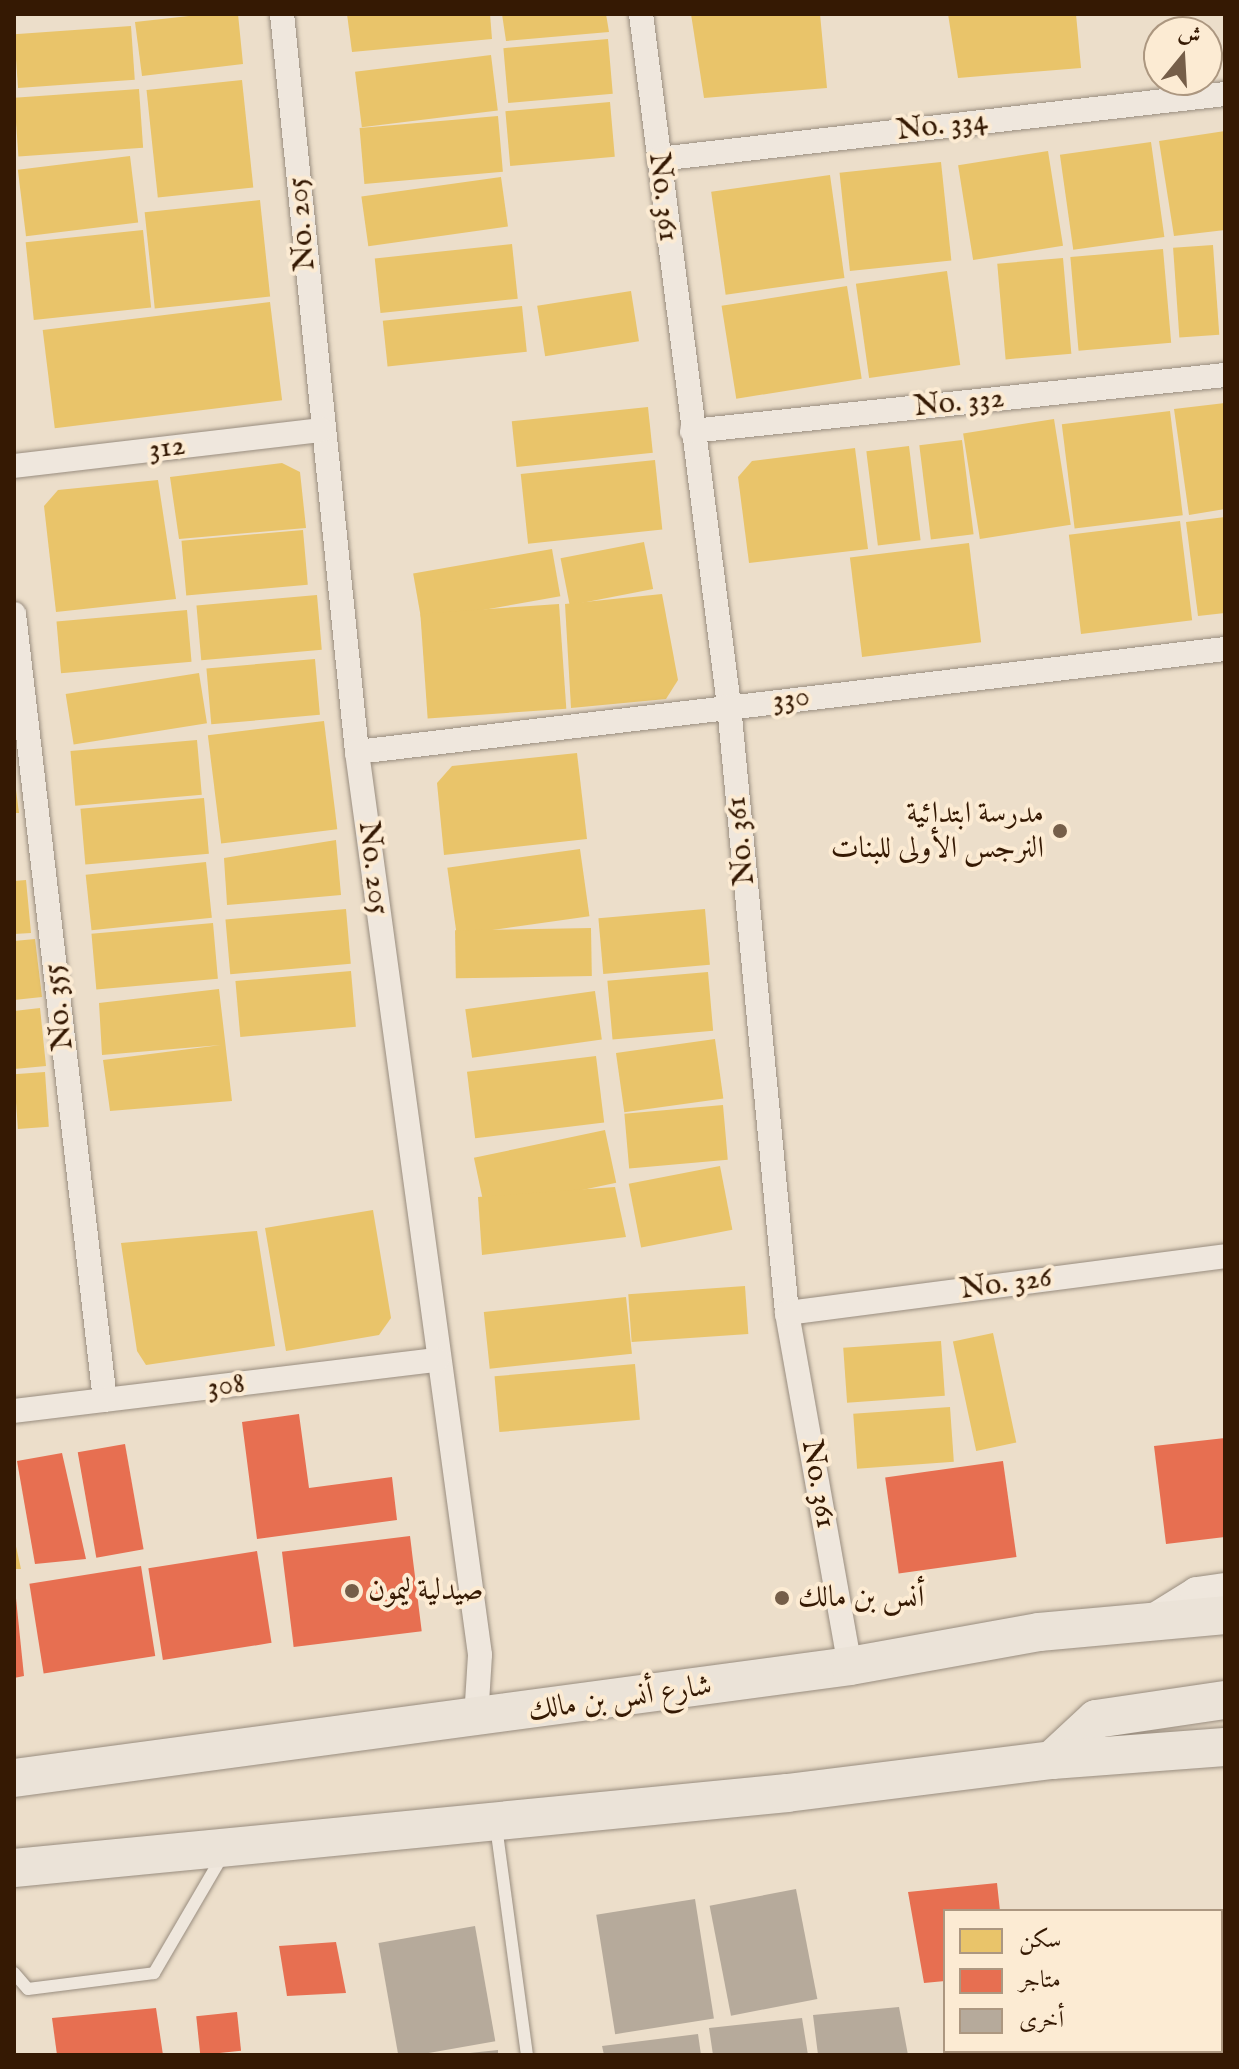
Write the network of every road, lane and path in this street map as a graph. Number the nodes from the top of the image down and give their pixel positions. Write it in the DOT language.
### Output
graph roads {
  1 [pos="282,14"];
  2 [pos="641,14"];
  3 [pos="1225,94"];
  4 [pos="659,159"];
  5 [pos="1225,375"];
  6 [pos="321,430"];
  7 [pos="692,431"];
  8 [pos="14,466"];
  9 [pos="14,614"];
  10 [pos="1225,649"];
  11 [pos="729,706"];
  12 [pos="357,752"];
  13 [pos="1225,1256"];
  14 [pos="787,1313"];
  15 [pos="437,1360"];
  16 [pos="105,1400"];
  17 [pos="14,1411"];
  18 [pos="1225,1590"];
  19 [pos="1225,1615"];
  20 [pos="1150,1620"];
  21 [pos="1225,1630"];
  22 [pos="850,1666"];
  23 [pos="1225,1700"];
  24 [pos="476,1719"];
  25 [pos="1225,1730"];
  26 [pos="1225,1747"];
  27 [pos="1180,1752"];
  28 [pos="1052,1760"];
  29 [pos="14,1778"];
  30 [pos="495,1819"];
  31 [pos="228,1846"];
  32 [pos="14,1868"];
  33 [pos="14,1973"];
  34 [pos="527,2055"];
  1 -- 6 [label="street, No. 205"];
  2 -- 4 [label="street, No. 361"];
  3 -- 4 [label="street, No. 334"];
  4 -- 7 [label="street, No. 361"];
  5 -- 7 [label="street, No. 332"];
  6 -- 8 [label="street, 312"];
  6 -- 12 [label="street, No. 205"];
  7 -- 11 [label="street, No. 361"];
  9 -- 16 [label="street, No. 355"];
  10 -- 11 [label="street, 330"];
  11 -- 12 [label="street, 330"];
  11 -- 14 [label="street, No. 361"];
  12 -- 15 [label="street, No. 205"];
  13 -- 14 [label="street, No. 326"];
  14 -- 22 [label="street, No. 361"];
  15 -- 16 [label="street, 308"];
  15 -- 24 [label="street, No. 205"];
  16 -- 17 [label="street, 308"];
  18 -- 20 [label="main road"];
  19 -- 20 [label="main road, شارع أنس بن مالك"];
  20 -- 21 [label="main road"];
  20 -- 22 [label="main road, شارع أنس بن مالك"];
  22 -- 24 [label="main road, شارع أنس بن مالك"];
  23 -- 28 [label="main road"];
  24 -- 29 [label="main road, شارع أنس بن مالك"];
  25 -- 27 [label="main road"];
  26 -- 27 [label="main road"];
  27 -- 28 [label="main road"];
  28 -- 30 [label="main road"];
  30 -- 31 [label="main road"];
  30 -- 34 [label="lane"];
  31 -- 32 [label="main road"];
  31 -- 33 [label="lane"];
}
